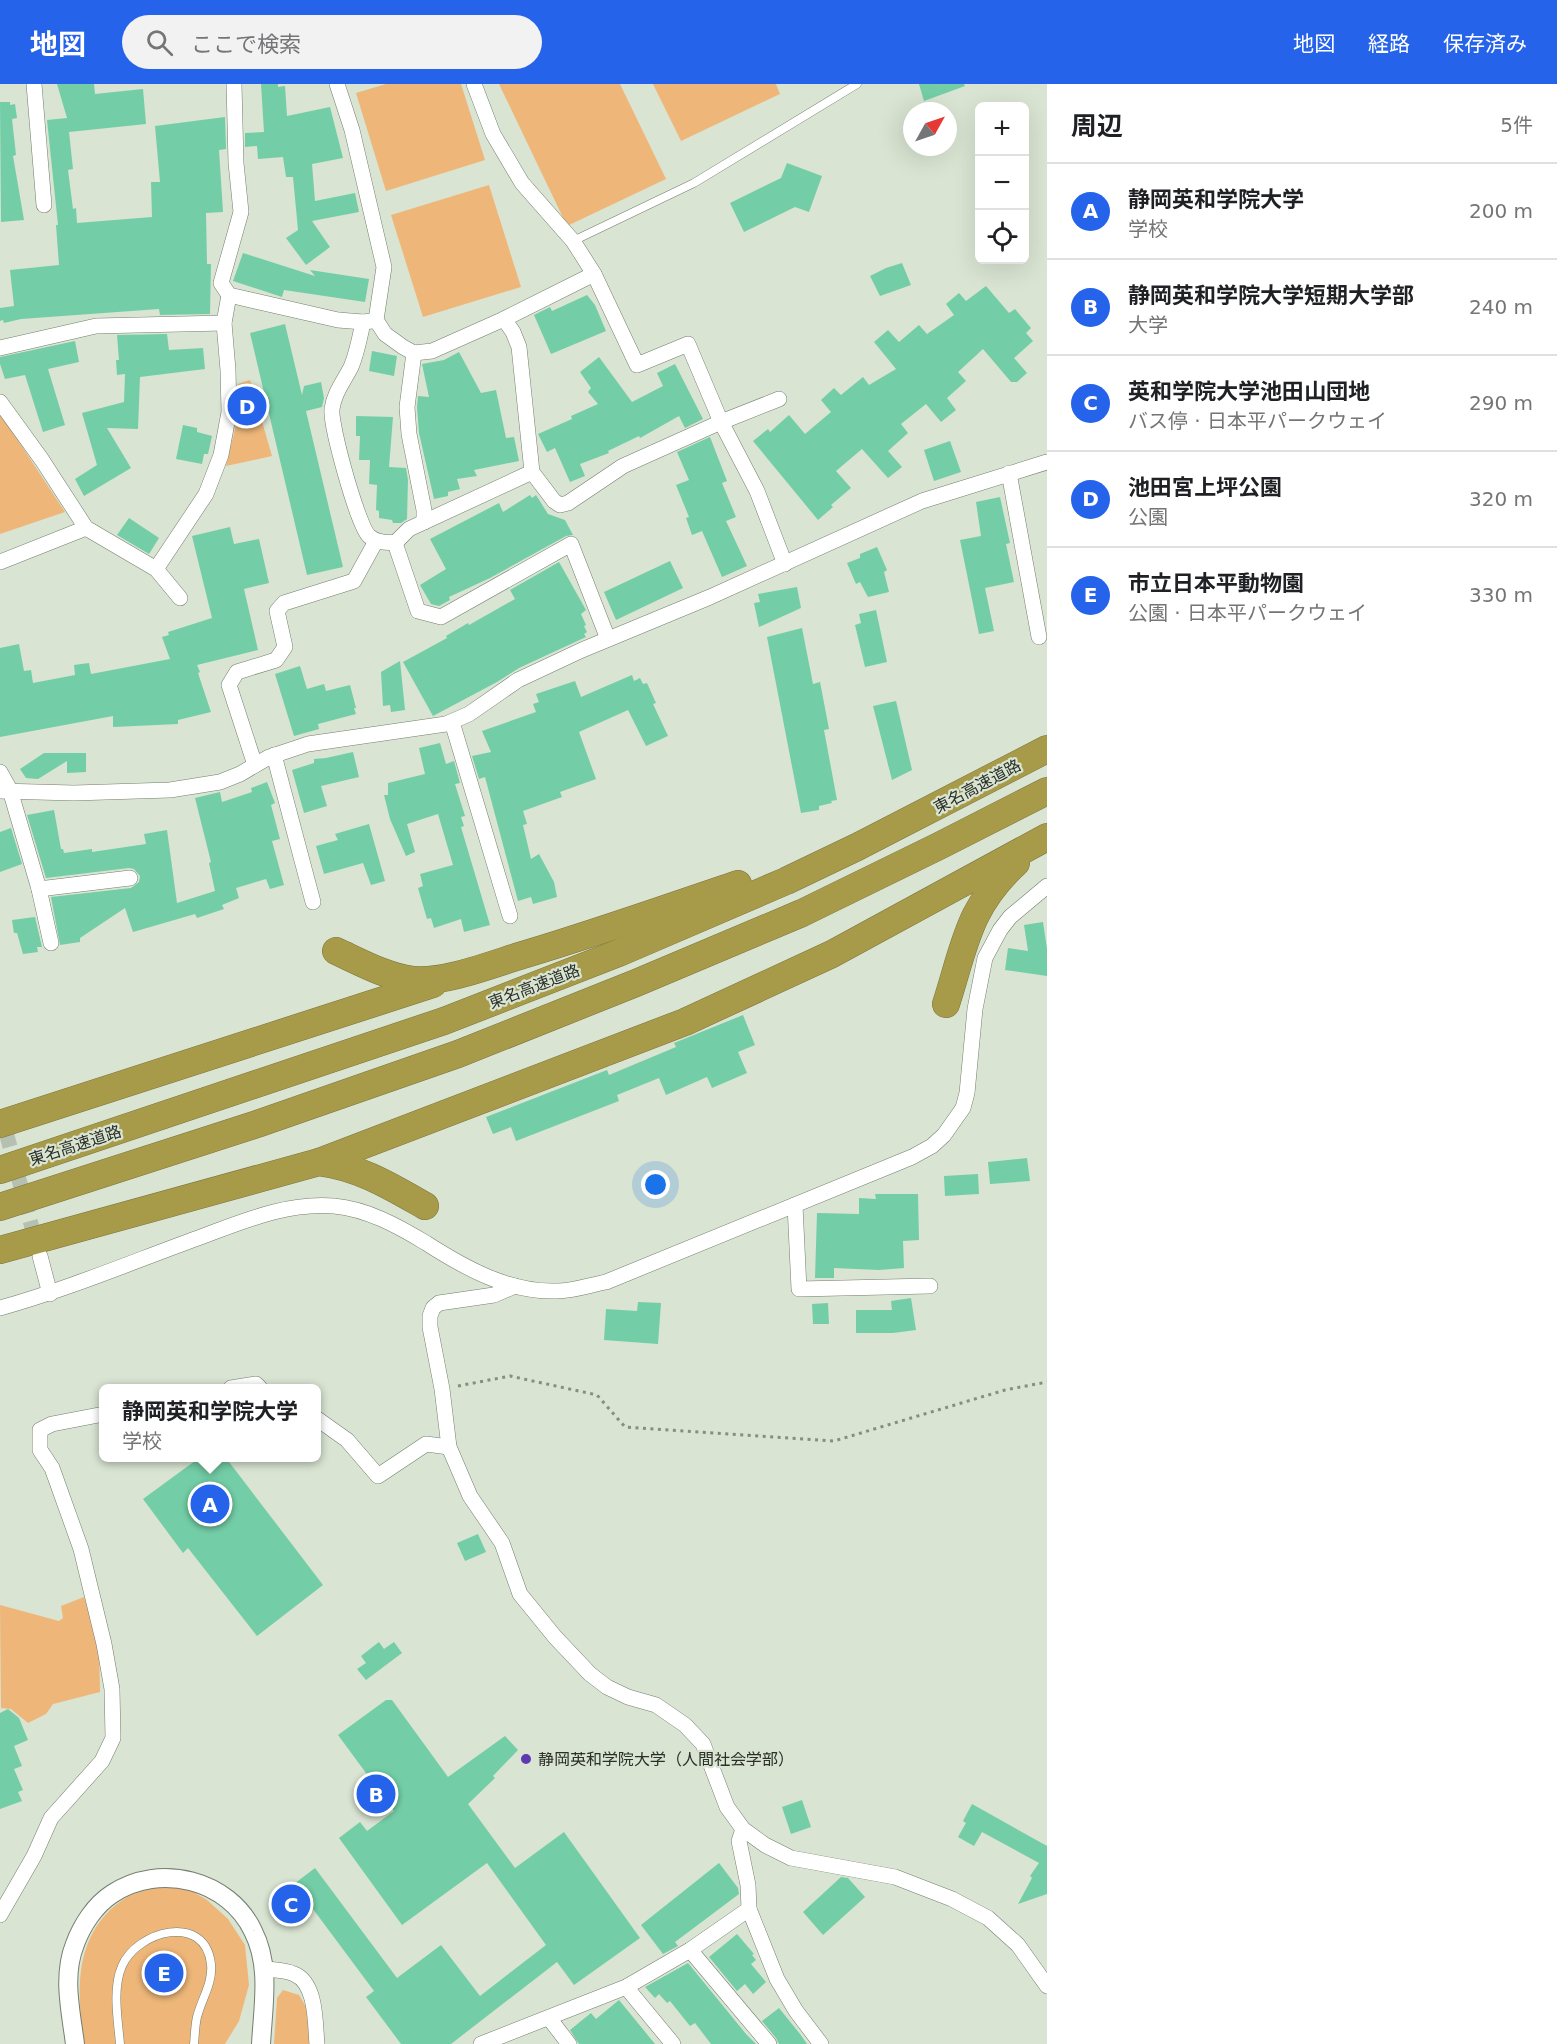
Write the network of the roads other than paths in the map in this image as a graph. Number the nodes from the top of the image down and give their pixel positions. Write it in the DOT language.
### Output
graph roads {
  1 [pos="34,84"];
  2 [pos="234,84"];
  3 [pos="337,84"];
  4 [pos="474,84"];
  5 [pos="857,84"];
  6 [pos="44,206"];
  7 [pos="573,241"];
  8 [pos="594,274"];
  9 [pos="229,295"];
  10 [pos="504,319"];
  11 [pos="369,321"];
  12 [pos="224,323"];
  13 [pos="0,348"];
  14 [pos="414,353"];
  15 [pos="779,399"];
  16 [pos="0,402"];
  17 [pos="721,422"];
  18 [pos="1047,462"];
  19 [pos="532,472"];
  20 [pos="1009,473"];
  21 [pos="424,522"];
  22 [pos="86,528"];
  23 [pos="376,541"];
  24 [pos="395,543"];
  25 [pos="0,562"];
  26 [pos="784,564"];
  27 [pos="156,568"];
  28 [pos="180,598"];
  29 [pos="1039,637"];
  30 [pos="608,639"];
  31 [pos="452,722"];
  32 [pos="1047,749"];
  33 [pos="274,755"];
  34 [pos="255,765"];
  35 [pos="0,772"];
  36 [pos="5,790"];
  37 [pos="1047,791"];
  38 [pos="940,806"];
  39 [pos="1047,837"];
  40 [pos="1047,842"];
  41 [pos="130,878"];
  42 [pos="1047,886"];
  43 [pos="39,889"];
  44 [pos="313,902"];
  45 [pos="510,916"];
  46 [pos="51,943"];
  47 [pos="336,951"];
  48 [pos="485,967"];
  49 [pos="946,1004"];
  50 [pos="0,1124"];
  51 [pos="319,1162"];
  52 [pos="0,1170"];
  53 [pos="795,1204"];
  54 [pos="425,1206"];
  55 [pos="0,1208"];
  56 [pos="0,1250"];
  57 [pos="40,1256"];
  58 [pos="515,1286"];
  59 [pos="930,1286"];
  60 [pos="50,1294"];
  61 [pos="0,1308"];
  62 [pos="99,1414"];
  63 [pos="321,1422"];
  64 [pos="449,1447"];
  65 [pos="743,1829"];
  66 [pos="749,1909"];
  67 [pos="0,1915"];
  68 [pos="690,1950"];
  69 [pos="265,1969"];
  70 [pos="1047,1986"];
  71 [pos="626,1987"];
  72 [pos="549,2018"];
  73 [pos="75,2044"];
  74 [pos="120,2044"];
  75 [pos="194,2044"];
  76 [pos="261,2044"];
  77 [pos="317,2044"];
  78 [pos="481,2044"];
  79 [pos="570,2044"];
  80 [pos="673,2044"];
  81 [pos="769,2044"];
  82 [pos="821,2044"];
  1 -- 6 [label="street"];
  2 -- 9 [label="street"];
  3 -- 11 [label="street"];
  4 -- 7 [label="street"];
  5 -- 7 [label="lane"];
  7 -- 8 [label="street"];
  8 -- 10 [label="street"];
  8 -- 17 [label="street"];
  9 -- 11 [label="street"];
  9 -- 12 [label="street"];
  10 -- 14 [label="street"];
  10 -- 19 [label="street"];
  11 -- 14 [label="street"];
  11 -- 23 [label="street"];
  12 -- 13 [label="street"];
  12 -- 27 [label="street"];
  14 -- 21 [label="street"];
  15 -- 17 [label="street"];
  16 -- 22 [label="street"];
  17 -- 19 [label="street"];
  17 -- 26 [label="street"];
  18 -- 20 [label="street"];
  19 -- 21 [label="street"];
  20 -- 26 [label="street"];
  20 -- 29 [label="street"];
  21 -- 24 [label="street"];
  22 -- 25 [label="street"];
  22 -- 27 [label="street"];
  23 -- 24 [label="street"];
  23 -- 34 [label="street"];
  24 -- 30 [label="street"];
  26 -- 30 [label="street"];
  27 -- 28 [label="street"];
  30 -- 31 [label="street"];
  31 -- 33 [label="street"];
  31 -- 45 [label="street"];
  32 -- 38 [label="highway, 東名高速道路"];
  33 -- 34 [label="street"];
  33 -- 44 [label="street"];
  34 -- 36 [label="street"];
  35 -- 36 [label="street"];
  36 -- 43 [label="street"];
  37 -- 55 [label="highway, 東名高速道路"];
  38 -- 48 [label="highway"];
  38 -- 52 [label="highway, 東名高速道路"];
  39 -- 51 [label="highway"];
  40 -- 49 [label="highway"];
  41 -- 43 [label="street"];
  42 -- 53 [label="street"];
  43 -- 46 [label="street"];
  47 -- 48 [label="highway"];
  48 -- 50 [label="highway"];
  51 -- 54 [label="highway"];
  51 -- 56 [label="highway"];
  53 -- 58 [label="street"];
  53 -- 59 [label="street"];
  57 -- 60 [label="street"];
  58 -- 60 [label="street"];
  58 -- 64 [label="street"];
  60 -- 61 [label="street"];
  62 -- 67 [label="street"];
  63 -- 64 [label="street"];
  64 -- 65 [label="street"];
  65 -- 66 [label="street"];
  65 -- 70 [label="street"];
  66 -- 68 [label="street"];
  66 -- 82 [label="street"];
  68 -- 71 [label="street"];
  68 -- 81 [label="street"];
  69 -- 73 [label="street"];
  69 -- 76 [label="street"];
  69 -- 77 [label="street"];
  71 -- 72 [label="street"];
  71 -- 80 [label="street"];
  72 -- 78 [label="street"];
  72 -- 79 [label="street"];
  74 -- 75 [label="lane"];
}
